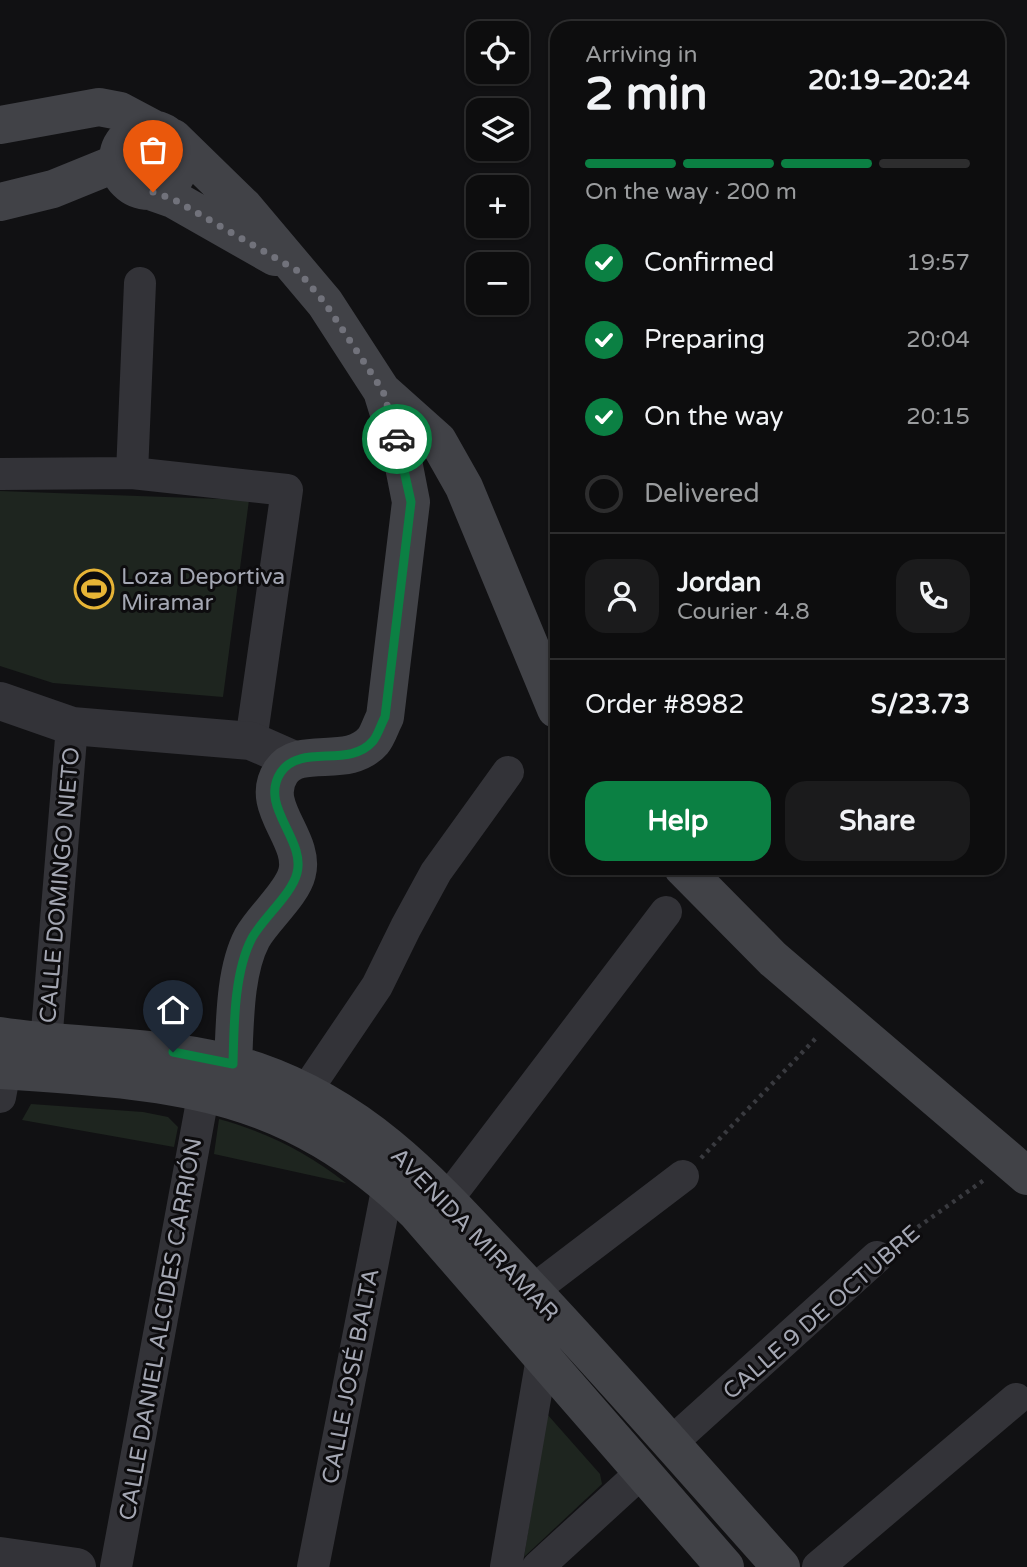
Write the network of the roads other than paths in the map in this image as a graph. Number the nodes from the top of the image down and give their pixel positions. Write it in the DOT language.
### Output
graph roads {
  1 [pos="65,113"];
  2 [pos="0,125"];
  3 [pos="162,133"];
  4 [pos="133,173"];
  5 [pos="0,202"];
  6 [pos="298,271"];
  7 [pos="140,283"];
  8 [pos="383,391"];
  9 [pos="0,474"];
  10 [pos="132,474"];
  11 [pos="550,695"];
  12 [pos="0,701"];
  13 [pos="72,726"];
  14 [pos="251,741"];
  15 [pos="295,760"];
  16 [pos="508,772"];
  17 [pos="690,875"];
  18 [pos="666,912"];
  19 [pos="46,1043"];
  20 [pos="233,1064"];
  21 [pos="1,1068"];
  22 [pos="204,1091"];
  23 [pos="306,1091"];
  24 [pos="1018,1168"];
  25 [pos="683,1176"];
  26 [pos="388,1185"];
  27 [pos="446,1201"];
  28 [pos="877,1257"];
  29 [pos="532,1291"];
  30 [pos="542,1358"];
  31 [pos="1016,1399"];
  32 [pos="671,1443"];
  33 [pos="642,1472"];
  34 [pos="0,1556"];
  35 [pos="77,1567"];
  36 [pos="116,1567"];
  37 [pos="313,1567"];
  38 [pos="506,1567"];
  39 [pos="538,1567"];
  40 [pos="725,1567"];
  41 [pos="781,1567"];
  42 [pos="818,1567"];
  1 -- 2 [label="main road"];
  1 -- 3 [label="main road"];
  1 -- 4 [label="main road"];
  3 -- 4 [label="main road"];
  3 -- 4 [label="main road"];
  3 -- 6 [label="main road"];
  4 -- 5 [label="main road"];
  4 -- 6 [label="main road"];
  6 -- 8 [label="main road"];
  7 -- 10 [label="street"];
  8 -- 11 [label="main road"];
  8 -- 15 [label="main road"];
  9 -- 10 [label="street"];
  10 -- 14 [label="street"];
  12 -- 13 [label="street"];
  13 -- 14 [label="street"];
  13 -- 19 [label="street, CALLE DOMINGO NIETO"];
  14 -- 15 [label="street"];
  15 -- 20 [label="main road"];
  16 -- 23 [label="street"];
  17 -- 24 [label="main road"];
  18 -- 27 [label="street"];
  19 -- 20 [label="main road, AVENIDA MIRAMAR"];
  19 -- 21 [label="main road, AVENIDA MIRAMAR"];
  20 -- 23 [label="main road, AVENIDA MIRAMAR"];
  21 -- 22 [label="main road, AVENIDA MIRAMAR"];
  22 -- 26 [label="main road, AVENIDA MIRAMAR"];
  22 -- 36 [label="street, CALLE DANIEL ALCIDES CARRIÓN"];
  23 -- 27 [label="main road, AVENIDA MIRAMAR"];
  25 -- 29 [label="street"];
  26 -- 30 [label="main road, AVENIDA MIRAMAR"];
  26 -- 37 [label="street, CALLE JOSÉ BALTA"];
  27 -- 29 [label="main road, AVENIDA MIRAMAR"];
  28 -- 32 [label="street, CALLE 9 DE OCTUBRE"];
  29 -- 32 [label="main road, AVENIDA MIRAMAR"];
  30 -- 33 [label="main road, AVENIDA MIRAMAR"];
  30 -- 38 [label="street"];
  31 -- 42 [label="street"];
  32 -- 41 [label="main road, AVENIDA MIRAMAR"];
  33 -- 39 [label="street"];
  33 -- 40 [label="main road, AVENIDA MIRAMAR"];
  34 -- 35 [label="street"];
}
